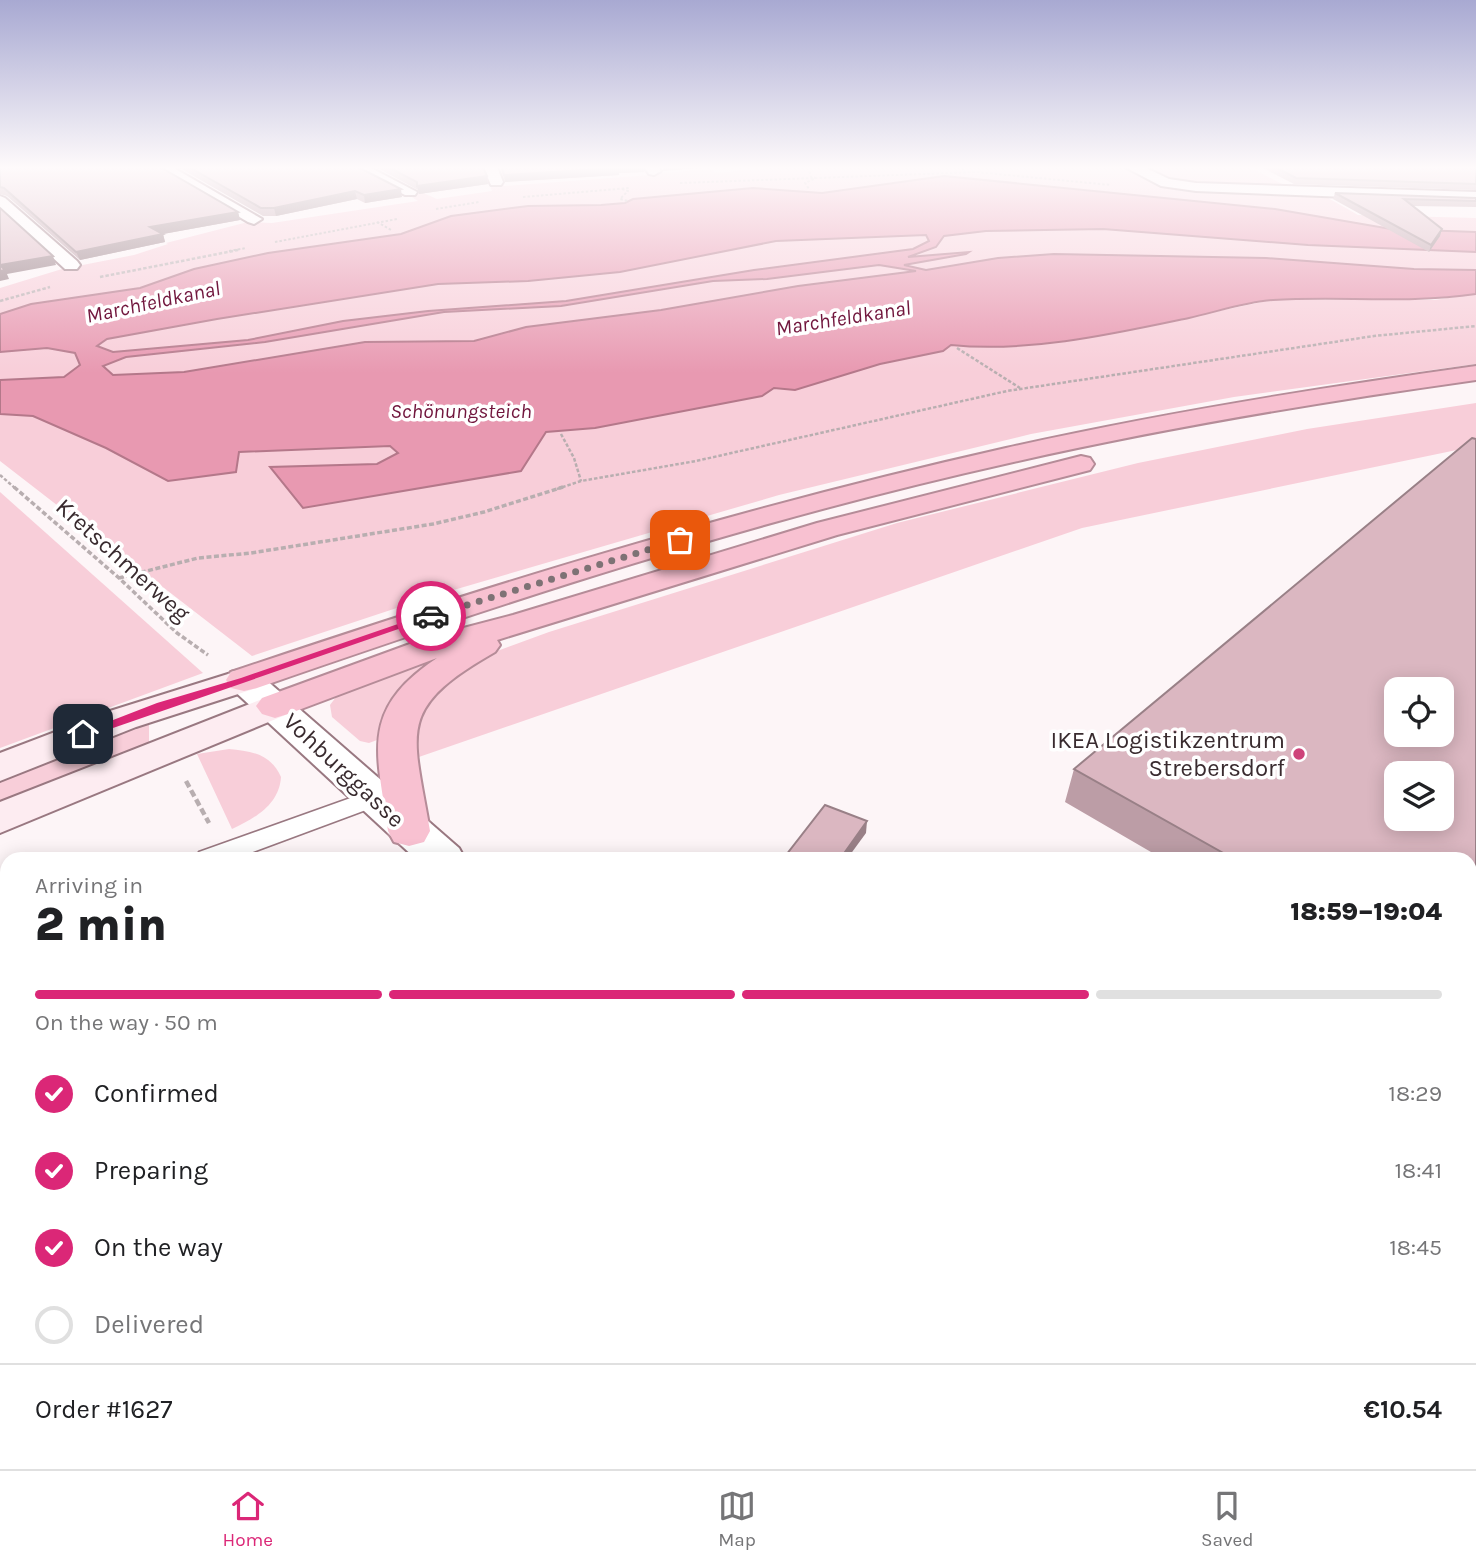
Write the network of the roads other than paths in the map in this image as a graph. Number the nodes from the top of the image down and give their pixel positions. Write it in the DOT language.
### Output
graph roads {
  1 [pos="38,236"];
  2 [pos="71,265"];
  3 [pos="1476,373"];
  4 [pos="1476,393"];
  5 [pos="525,622"];
  6 [pos="230,670"];
  7 [pos="275,705"];
  8 [pos="0,768"];
  9 [pos="373,798"];
  10 [pos="0,818"];
  11 [pos="409,831"];
  12 [pos="227,852"];
  13 [pos="434,852"];
  1 -- 2 [label="street"];
  3 -- 6 [label="highway"];
  4 -- 5 [label="highway"];
  5 -- 7 [label="highway"];
  5 -- 11 [label="highway"];
  6 -- 7 [label="street, Vohburggasse"];
  6 -- 8 [label="main road"];
  7 -- 9 [label="street, Vohburggasse"];
  7 -- 10 [label="main road"];
  9 -- 11 [label="street, Vohburggasse"];
  9 -- 12 [label="lane"];
  11 -- 13 [label="street, Vohburggasse"];
}
